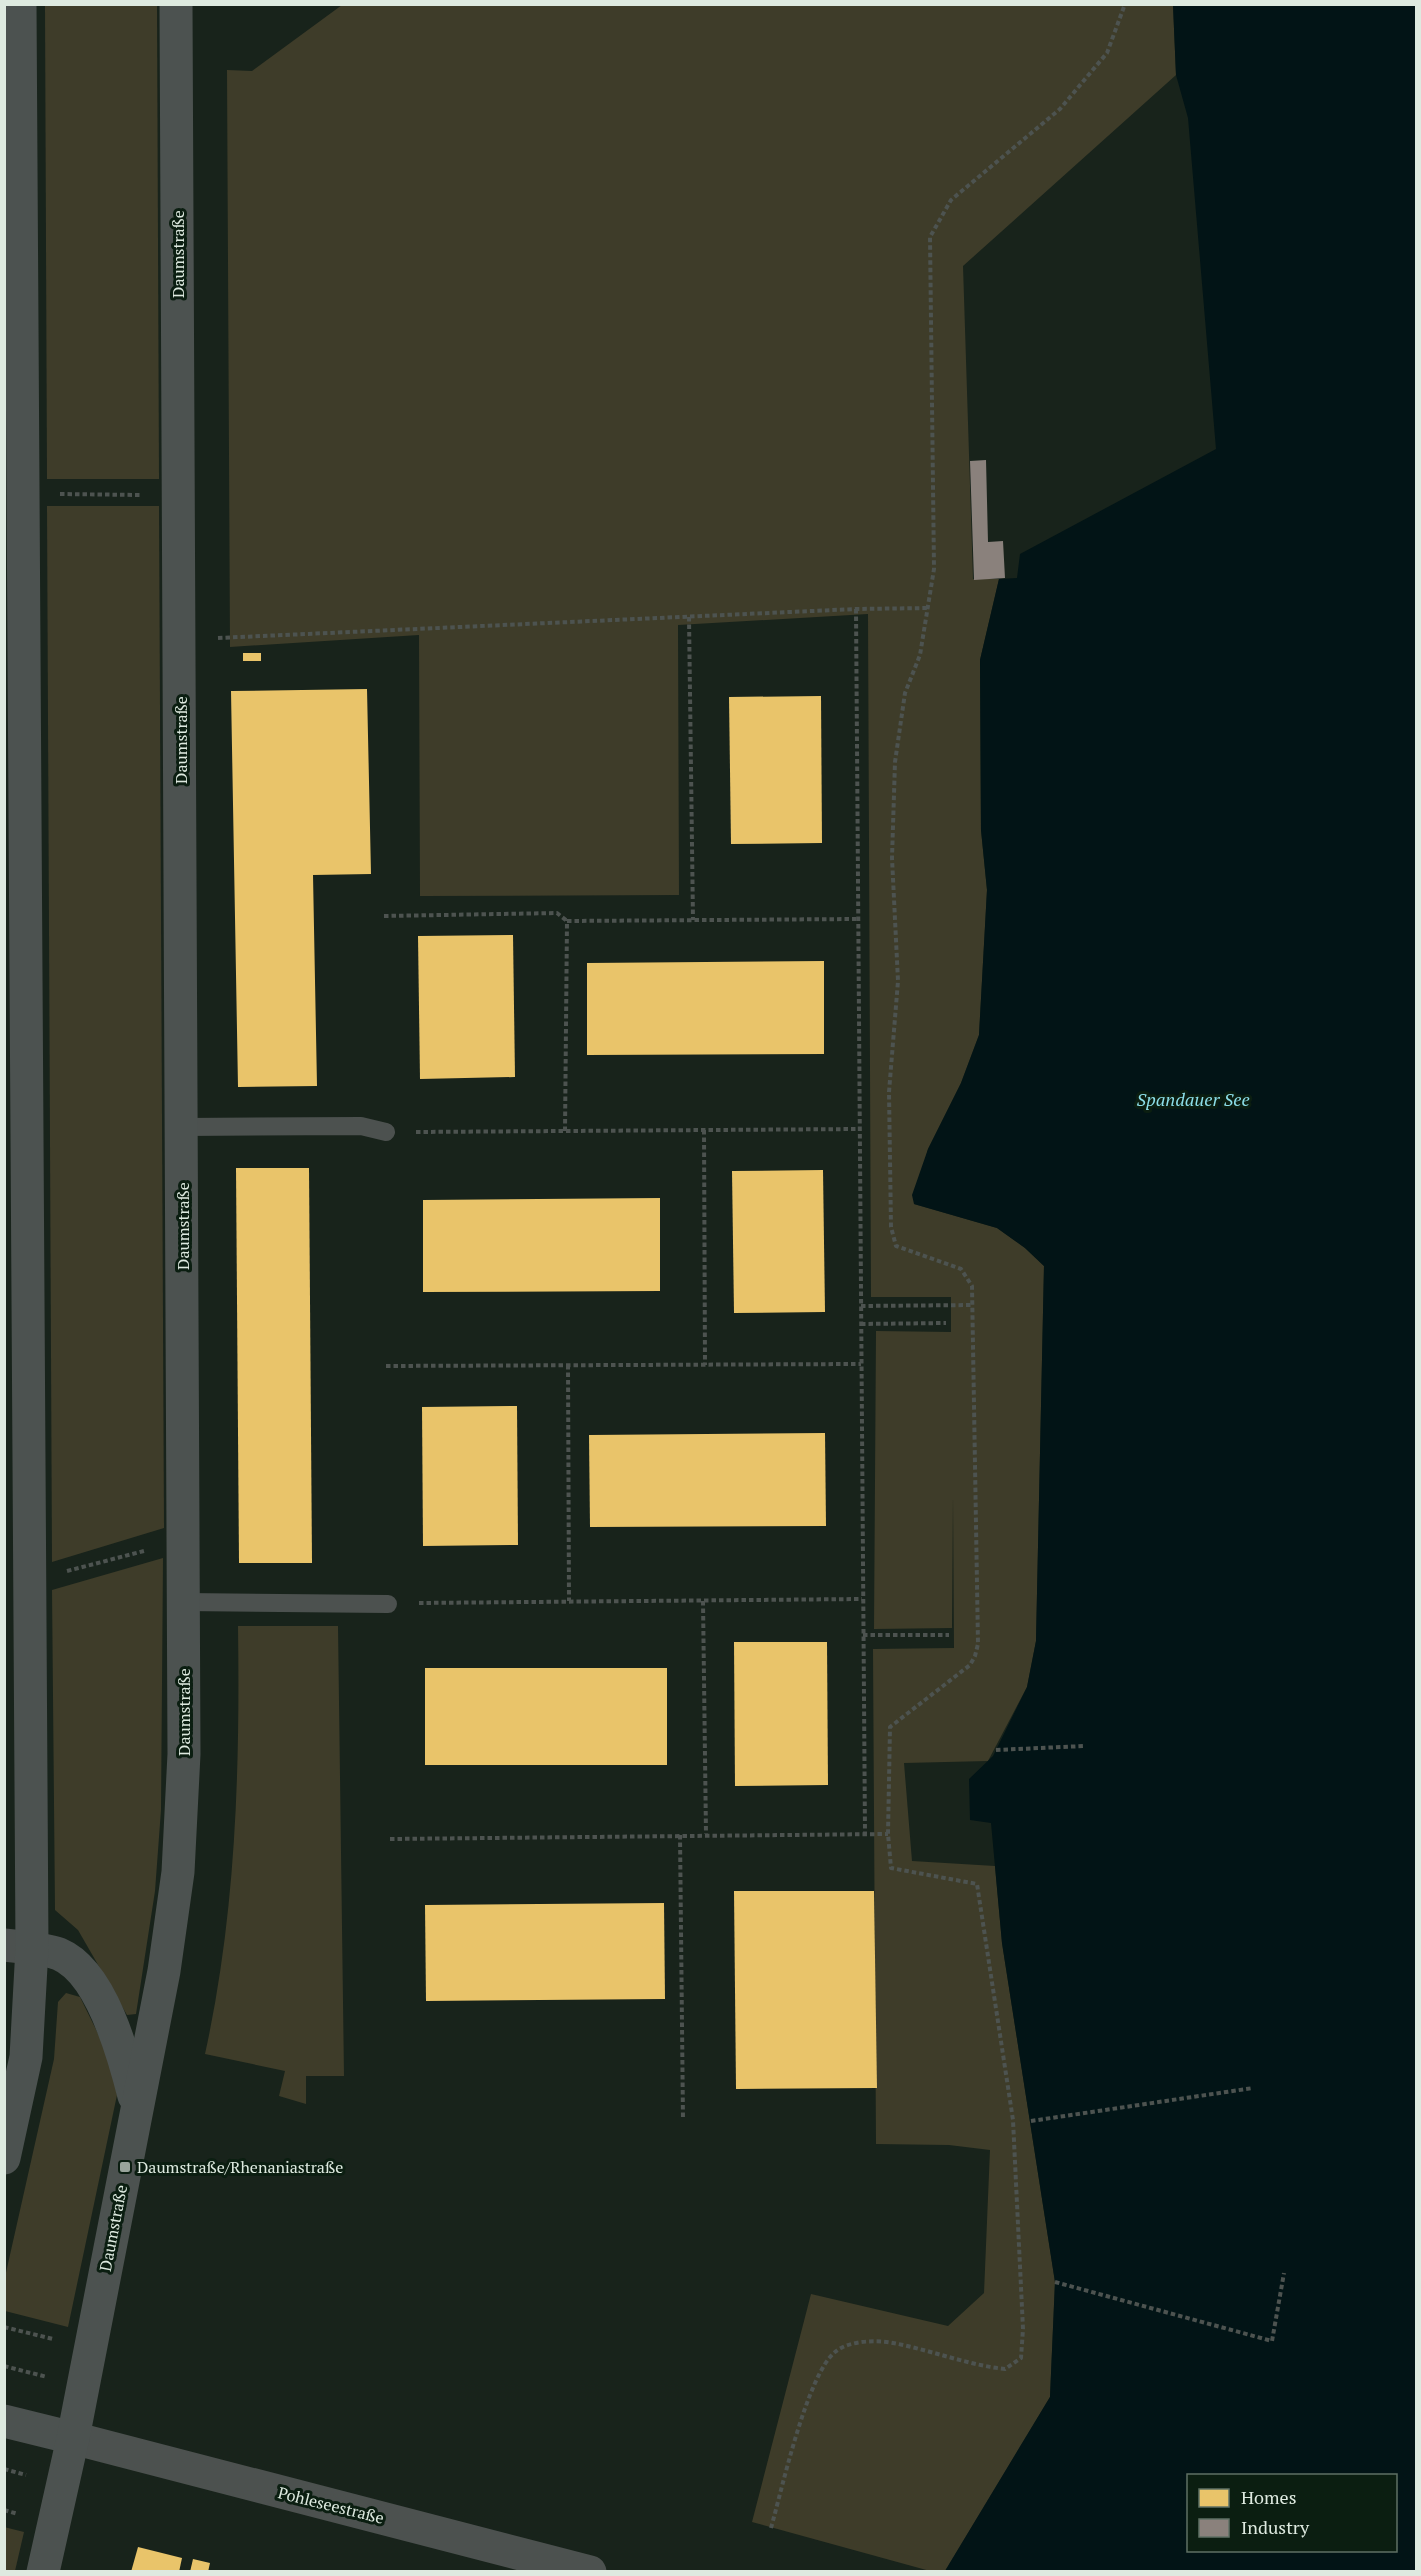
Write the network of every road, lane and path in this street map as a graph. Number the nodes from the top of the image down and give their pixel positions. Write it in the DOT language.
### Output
graph roads {
  1 [pos="20,4"];
  2 [pos="176,4"];
  3 [pos="1125,4"];
  4 [pos="22,494"];
  5 [pos="179,495"];
  6 [pos="929,608"];
  7 [pos="856,609"];
  8 [pos="689,617"];
  9 [pos="214,639"];
  10 [pos="384,916"];
  11 [pos="858,919"];
  12 [pos="693,920"];
  13 [pos="567,921"];
  14 [pos="183,1127"];
  15 [pos="859,1129"];
  16 [pos="704,1130"];
  17 [pos="565,1131"];
  18 [pos="386,1132"];
  19 [pos="973,1305"];
  20 [pos="861,1306"];
  21 [pos="946,1323"];
  22 [pos="861,1324"];
  23 [pos="861,1364"];
  24 [pos="568,1365"];
  25 [pos="705,1365"];
  26 [pos="386,1366"];
  27 [pos="184,1541"];
  28 [pos="31,1580"];
  29 [pos="862,1599"];
  30 [pos="703,1601"];
  31 [pos="184,1602"];
  32 [pos="569,1602"];
  33 [pos="388,1604"];
  34 [pos="863,1635"];
  35 [pos="949,1635"];
  36 [pos="1084,1746"];
  37 [pos="996,1750"];
  38 [pos="706,1834"];
  39 [pos="865,1834"];
  40 [pos="888,1834"];
  41 [pos="680,1835"];
  42 [pos="390,1839"];
  43 [pos="18,1947"];
  44 [pos="1253,2088"];
  45 [pos="136,2106"];
  46 [pos="683,2120"];
  47 [pos="1031,2121"];
  48 [pos="4,2158"];
  49 [pos="1284,2273"];
  50 [pos="1055,2282"];
  51 [pos="4,2326"];
  52 [pos="55,2340"];
  53 [pos="4,2421"];
  54 [pos="73,2439"];
  55 [pos="771,2528"];
  56 [pos="43,2571"];
  57 [pos="590,2571"];
  1 -- 4 [label="main road"];
  2 -- 5 [label="main road, Daumstraße"];
  3 -- 6 [label="path"];
  4 -- 5 [label="path"];
  4 -- 28 [label="main road"];
  5 -- 14 [label="main road, Daumstraße"];
  6 -- 7 [label="path"];
  6 -- 19 [label="path"];
  7 -- 8 [label="path"];
  7 -- 11 [label="path"];
  8 -- 9 [label="path"];
  8 -- 12 [label="path"];
  10 -- 13 [label="path"];
  11 -- 12 [label="path"];
  11 -- 15 [label="path"];
  12 -- 13 [label="path"];
  13 -- 17 [label="path"];
  14 -- 18 [label="lane"];
  14 -- 27 [label="main road, Daumstraße"];
  15 -- 16 [label="path"];
  15 -- 20 [label="path"];
  16 -- 17 [label="path"];
  16 -- 25 [label="path"];
  17 -- 18 [label="path"];
  19 -- 20 [label="path"];
  19 -- 40 [label="path"];
  20 -- 22 [label="path"];
  21 -- 22 [label="path"];
  22 -- 23 [label="path"];
  23 -- 25 [label="path"];
  23 -- 29 [label="path"];
  24 -- 25 [label="path"];
  24 -- 26 [label="path"];
  24 -- 32 [label="path"];
  27 -- 28 [label="path"];
  27 -- 31 [label="main road, Daumstraße"];
  28 -- 43 [label="main road"];
  29 -- 30 [label="path"];
  29 -- 34 [label="path"];
  30 -- 32 [label="path"];
  30 -- 38 [label="path"];
  31 -- 33 [label="lane"];
  31 -- 45 [label="main road, Daumstraße"];
  32 -- 33 [label="path"];
  34 -- 35 [label="path"];
  34 -- 39 [label="path"];
  36 -- 37 [label="path"];
  38 -- 39 [label="path"];
  38 -- 41 [label="path"];
  39 -- 40 [label="path"];
  40 -- 55 [label="path"];
  41 -- 42 [label="path"];
  41 -- 46 [label="path"];
  43 -- 45 [label="main road"];
  43 -- 48 [label="main road"];
  44 -- 47 [label="path"];
  45 -- 54 [label="main road, Daumstraße"];
  49 -- 50 [label="path"];
  51 -- 52 [label="path"];
  53 -- 54 [label="main road"];
  54 -- 56 [label="main road, Daumstraße"];
  54 -- 57 [label="street, Pohleseestraße"];
}
